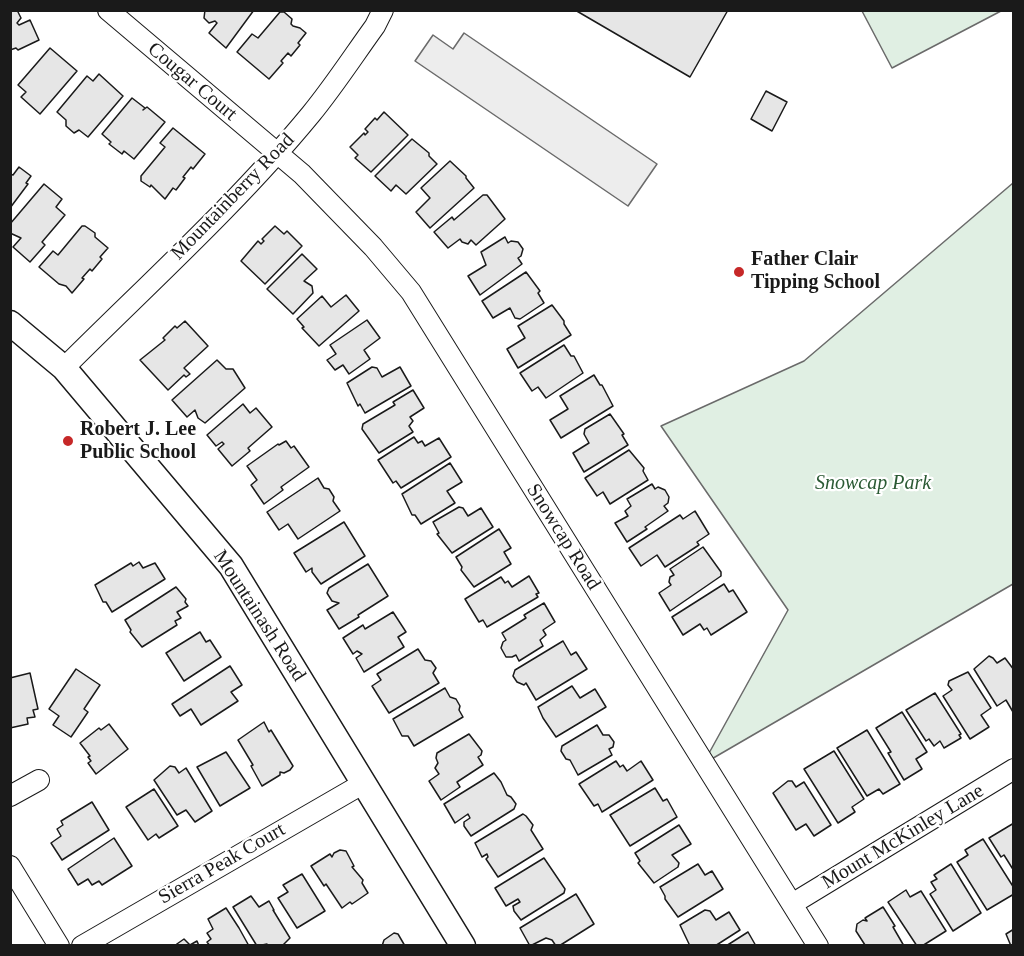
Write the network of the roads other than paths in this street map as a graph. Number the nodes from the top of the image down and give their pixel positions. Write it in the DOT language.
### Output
graph roads {
  1 [pos="108,10"];
  2 [pos="383,10"];
  3 [pos="276,153"];
  4 [pos="10,323"];
  5 [pos="64,368"];
  6 [pos="1014,769"];
  7 [pos="39,780"];
  8 [pos="364,783"];
  9 [pos="10,796"];
  10 [pos="10,866"];
  11 [pos="792,904"];
  12 [pos="59,945"];
  13 [pos="82,945"];
  14 [pos="463,945"];
  15 [pos="818,945"];
  1 -- 3 [label="street, Cougar Court"];
  2 -- 3 [label="street, Mountainberry Road"];
  3 -- 5 [label="street, Mountainberry Road"];
  3 -- 11 [label="street, Snowcap Road"];
  4 -- 5 [label="street, Mountainash Road"];
  5 -- 8 [label="street, Mountainash Road"];
  6 -- 11 [label="street, Mount McKinley Lane"];
  7 -- 9 [label="street"];
  8 -- 13 [label="street, Sierra Peak Court"];
  8 -- 14 [label="street, Mountainash Road"];
  10 -- 12 [label="street"];
  11 -- 15 [label="street, Snowcap Road"];
}
